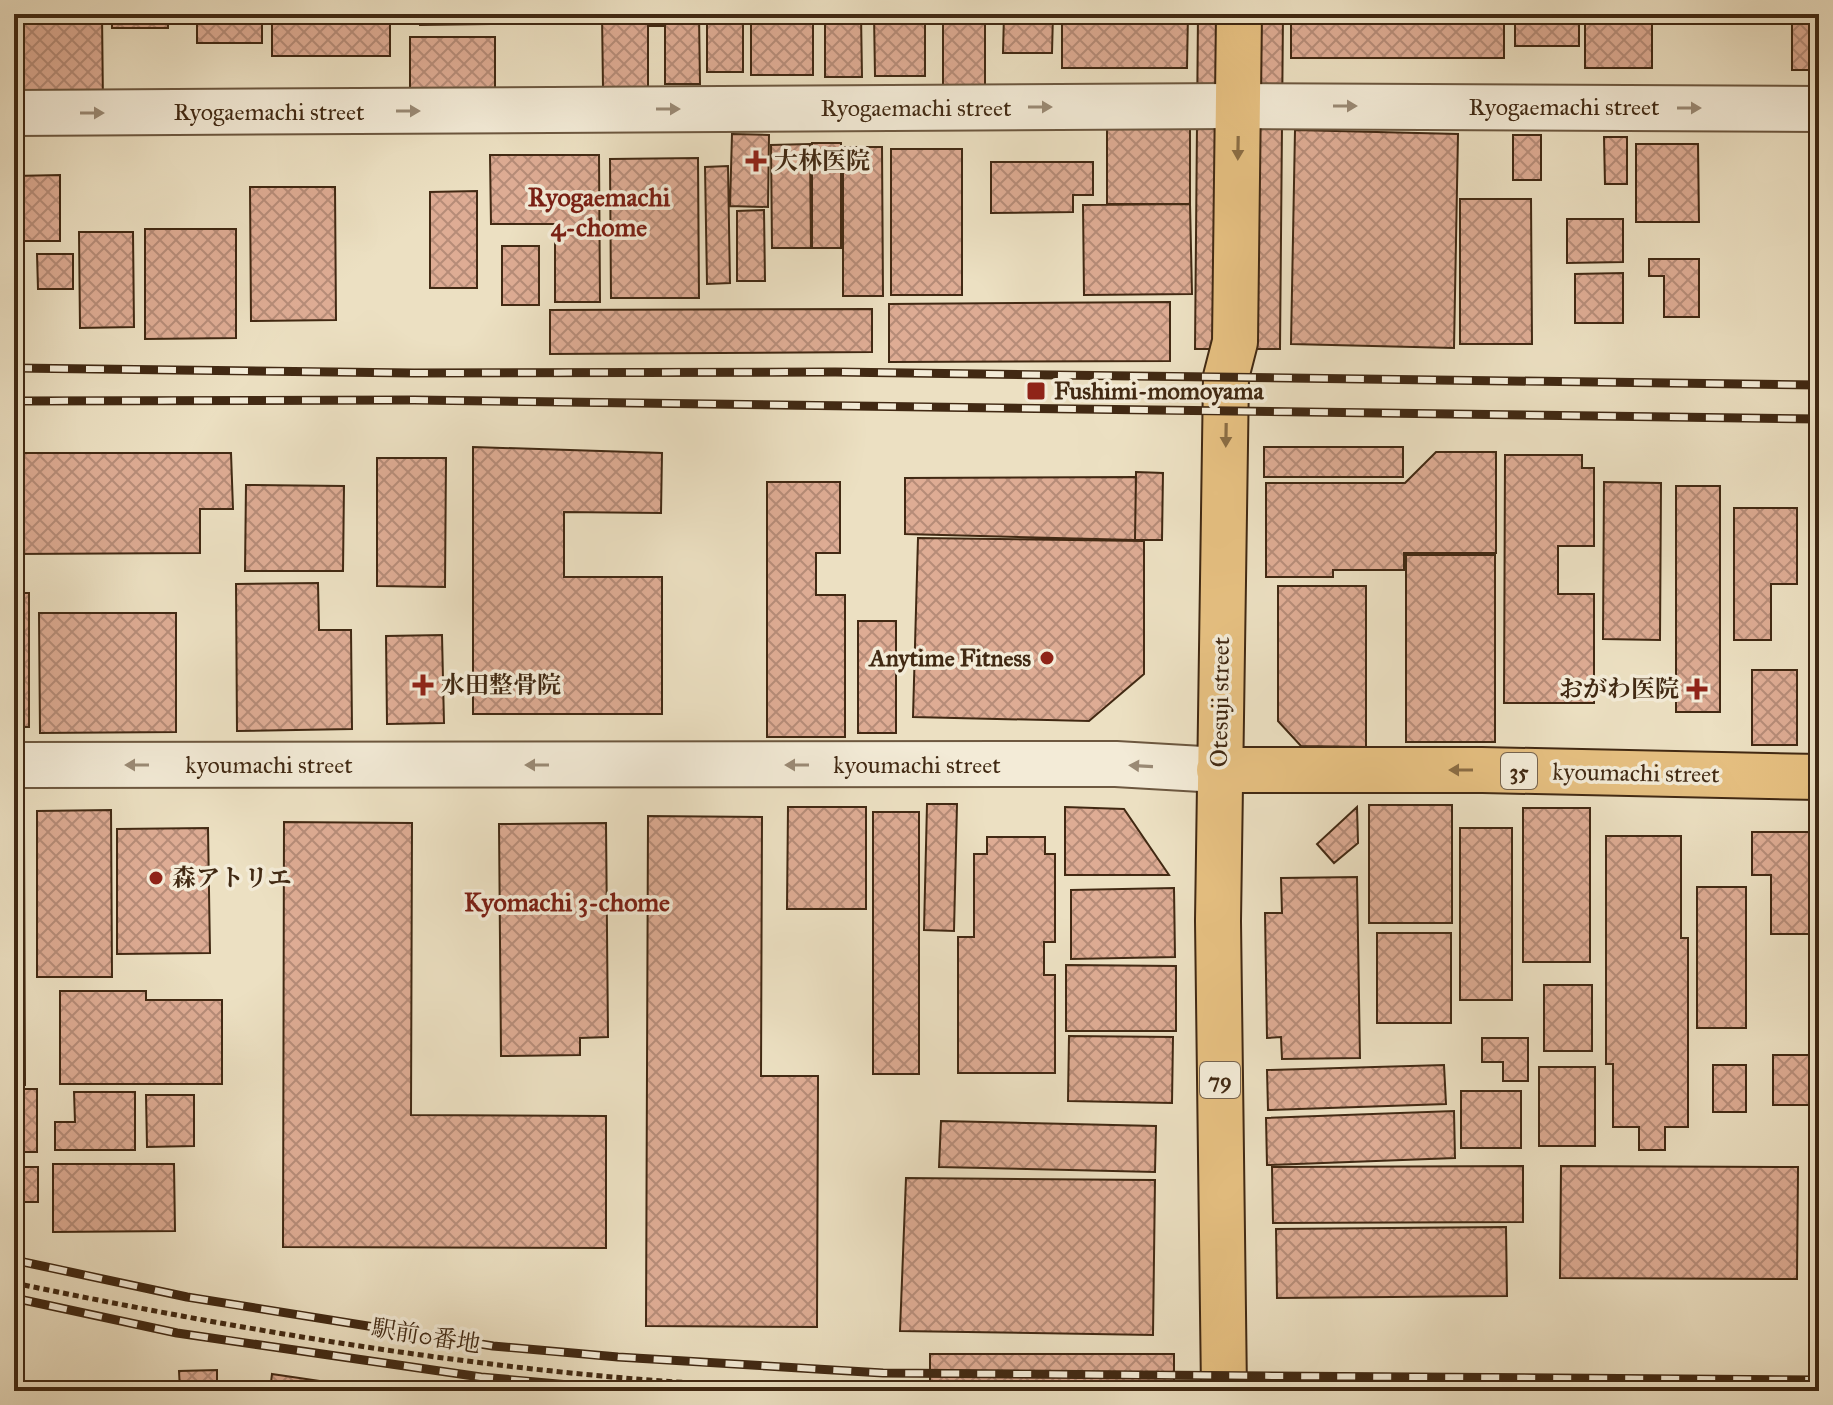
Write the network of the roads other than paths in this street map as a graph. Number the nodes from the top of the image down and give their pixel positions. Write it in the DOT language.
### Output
graph roads {
  1 [pos="1239,14"];
  2 [pos="1239,106"];
  3 [pos="1819,109"];
  4 [pos="14,113"];
  5 [pos="14,765"];
  6 [pos="1219,770"];
  7 [pos="1819,777"];
  8 [pos="1224,1391"];
  1 -- 2 [label="main road, Otesuji street"];
  2 -- 3 [label="street, Ryogaemachi street, one-way"];
  4 -- 2 [label="street, Ryogaemachi street, one-way"];
  2 -- 6 [label="main road, Otesuji street, one-way"];
  6 -- 5 [label="street, kyoumachi street, one-way"];
  7 -- 6 [label="main road, kyoumachi street / 35, one-way"];
  6 -- 8 [label="main road, Otesuji street / 79"];
}
